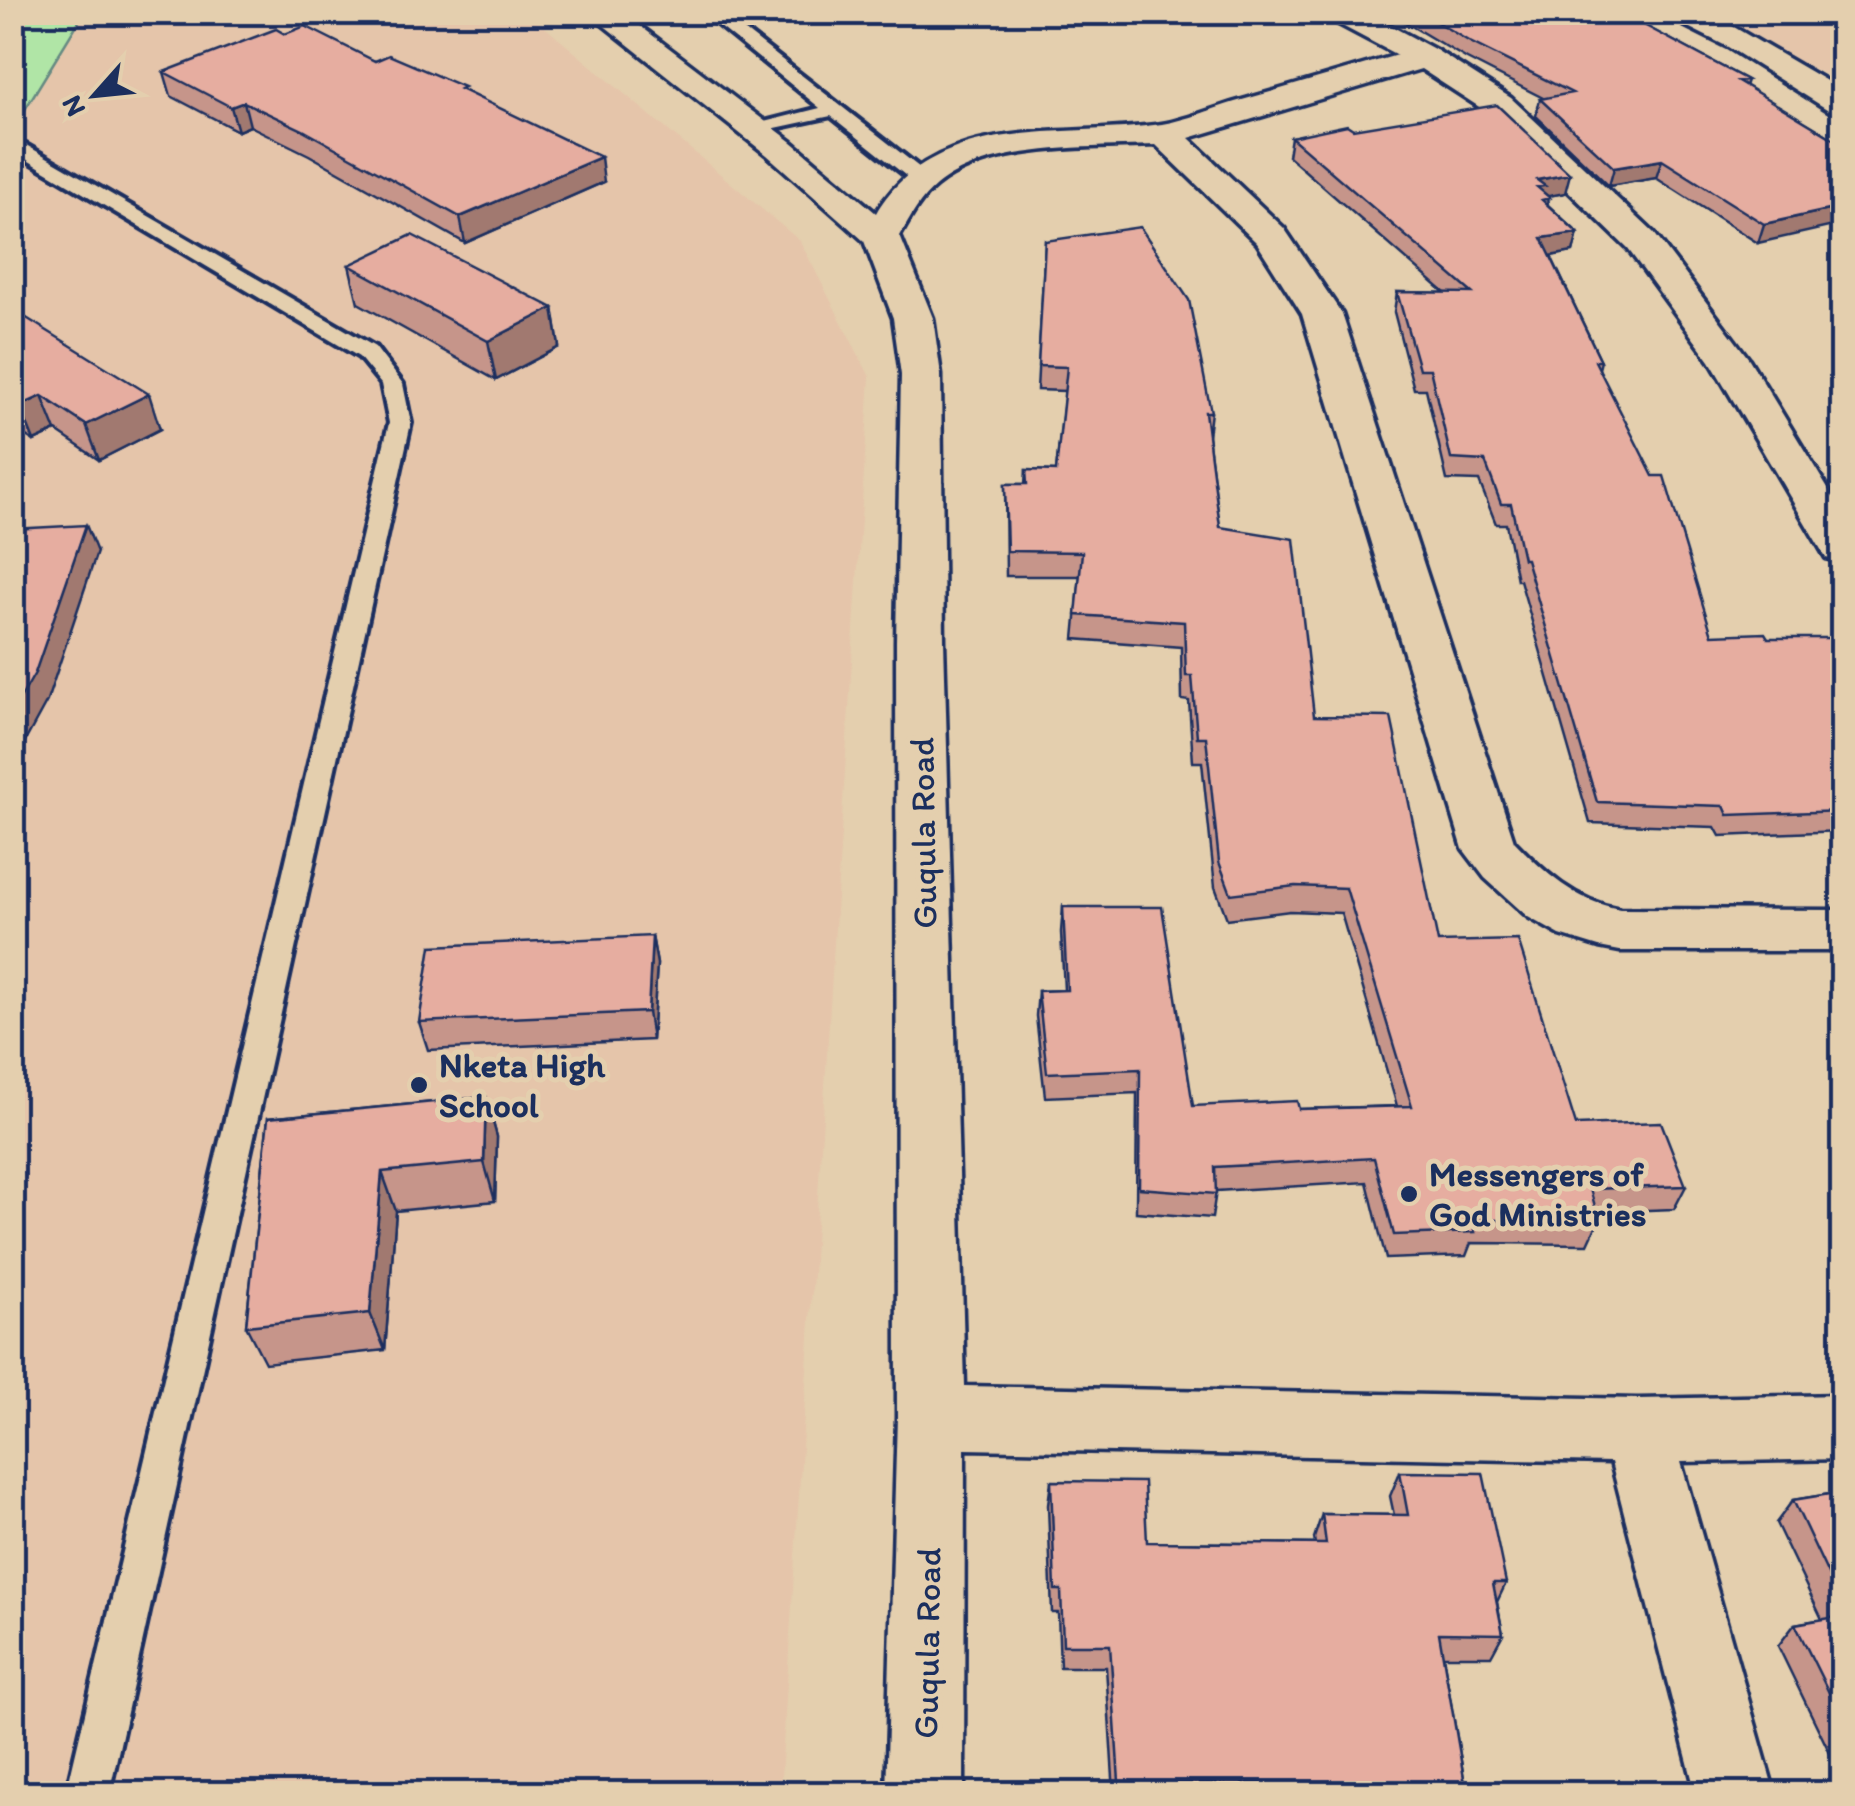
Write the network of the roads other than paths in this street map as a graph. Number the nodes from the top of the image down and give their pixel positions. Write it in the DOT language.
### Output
graph roads {
  1 [pos="602,12"];
  2 [pos="710,12"];
  3 [pos="1340,12"];
  4 [pos="1683,12"];
  5 [pos="1425,57"];
  6 [pos="1842,104"];
  7 [pos="834,110"];
  8 [pos="755,130"];
  9 [pos="1165,134"];
  10 [pos="26,151"];
  11 [pos="922,179"];
  12 [pos="881,236"];
  13 [pos="1842,548"];
  14 [pos="1842,930"];
  15 [pos="931,1416"];
  16 [pos="1842,1426"];
  17 [pos="1638,1430"];
  18 [pos="87,1794"];
  19 [pos="925,1794"];
  20 [pos="1736,1794"];
  1 -- 8 [label="street, Guqula Road"];
  2 -- 7 [label="lane"];
  3 -- 5 [label="street"];
  4 -- 6 [label="street"];
  5 -- 9 [label="street"];
  5 -- 13 [label="street"];
  7 -- 8 [label="lane"];
  7 -- 11 [label="lane"];
  8 -- 12 [label="street, Guqula Road"];
  9 -- 11 [label="street"];
  9 -- 14 [label="street"];
  10 -- 18 [label="lane"];
  11 -- 12 [label="street"];
  12 -- 15 [label="street, Guqula Road"];
  15 -- 17 [label="street"];
  15 -- 19 [label="street, Guqula Road"];
  16 -- 17 [label="street"];
  17 -- 20 [label="street"];
}
